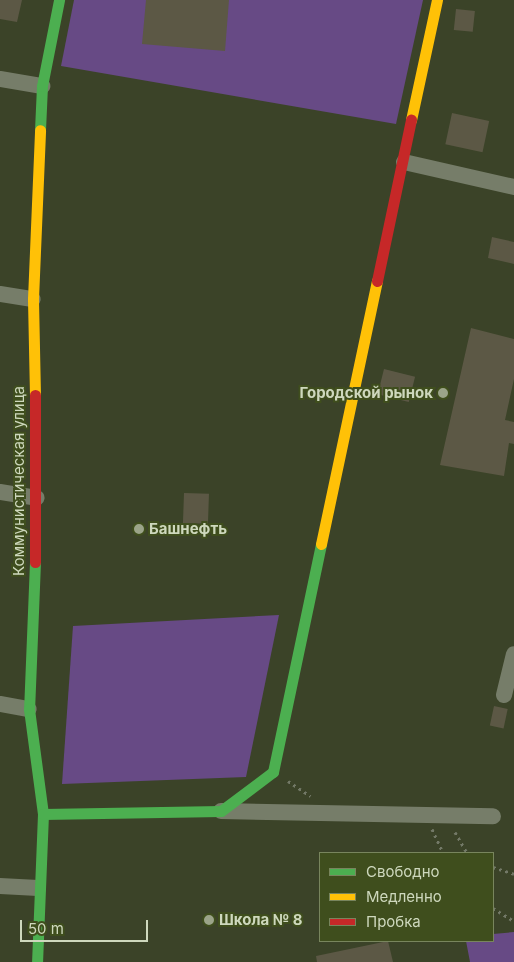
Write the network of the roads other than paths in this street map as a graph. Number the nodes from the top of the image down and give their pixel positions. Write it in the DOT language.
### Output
graph roads {
  1 [pos="59,0"];
  2 [pos="437,0"];
  3 [pos="0,79"];
  4 [pos="42,86"];
  5 [pos="404,162"];
  6 [pos="514,187"];
  7 [pos="0,294"];
  8 [pos="33,299"];
  9 [pos="0,492"];
  10 [pos="37,498"];
  11 [pos="514,654"];
  12 [pos="504,695"];
  13 [pos="0,704"];
  14 [pos="29,709"];
  15 [pos="221,811"];
  16 [pos="43,814"];
  17 [pos="493,816"];
  18 [pos="0,886"];
  19 [pos="38,888"];
  20 [pos="37,962"];
  1 -- 4 [label="street, Коммунистическая улица"];
  2 -- 5 [label="street"];
  3 -- 4 [label="street"];
  4 -- 8 [label="street, Коммунистическая улица"];
  5 -- 6 [label="street"];
  5 -- 15 [label="street"];
  7 -- 8 [label="street"];
  8 -- 10 [label="street, Коммунистическая улица"];
  9 -- 10 [label="street"];
  10 -- 14 [label="street, Коммунистическая улица"];
  11 -- 12 [label="street"];
  13 -- 14 [label="street"];
  14 -- 16 [label="street, Коммунистическая улица"];
  15 -- 16 [label="street"];
  15 -- 17 [label="street"];
  16 -- 19 [label="street, Коммунистическая улица"];
  18 -- 19 [label="street"];
  19 -- 20 [label="street, Коммунистическая улица"];
}
